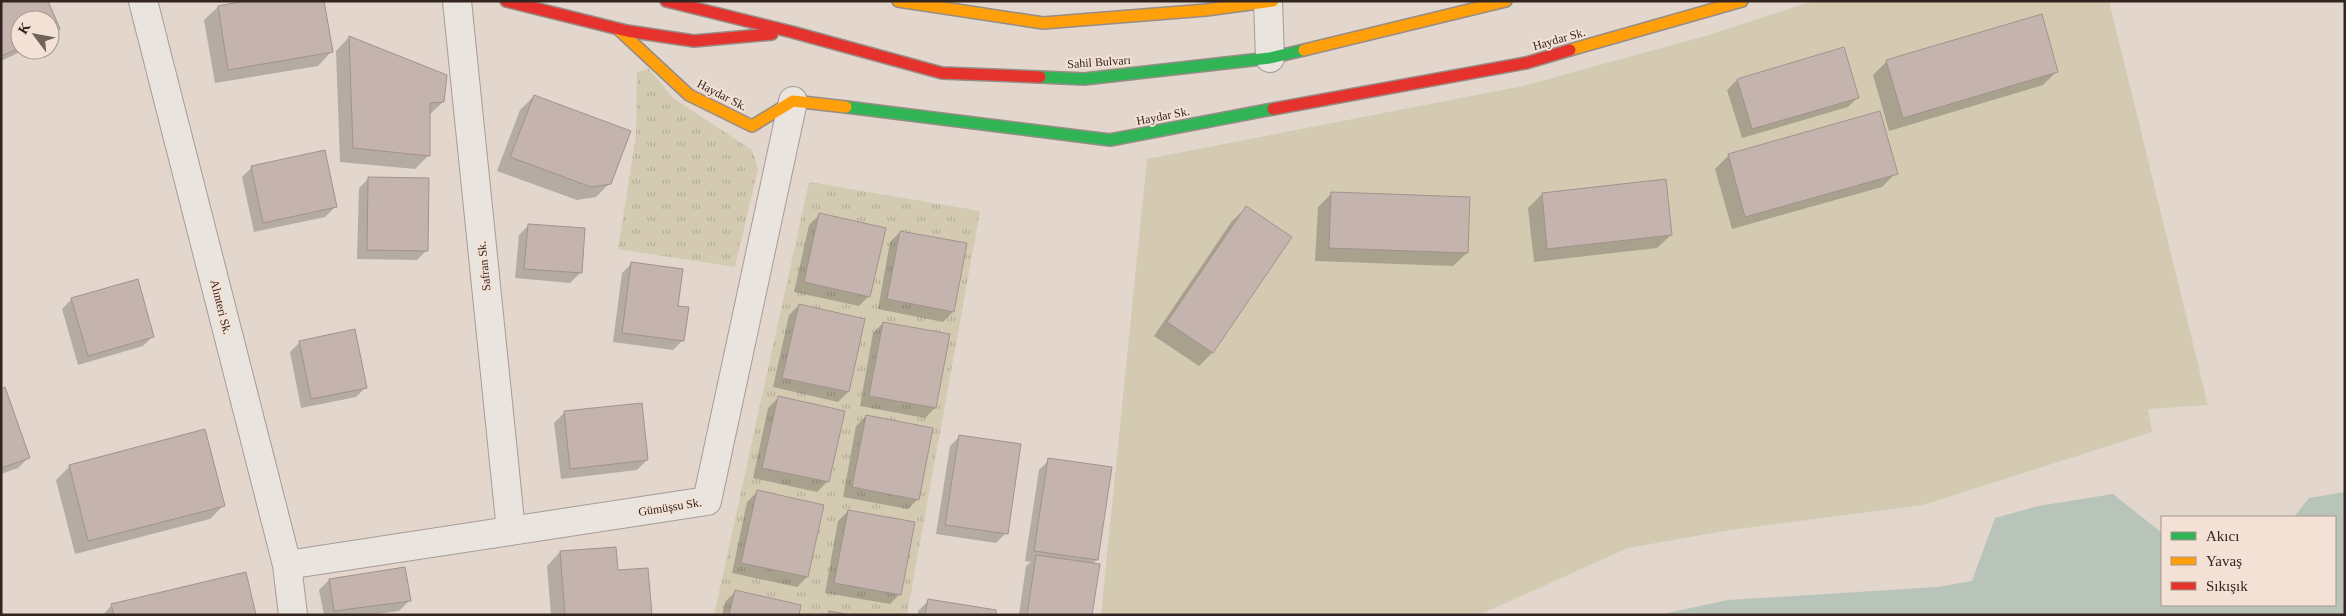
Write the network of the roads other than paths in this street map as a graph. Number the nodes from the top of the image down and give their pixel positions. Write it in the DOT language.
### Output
graph roads {
  1 [pos="144,1"];
  2 [pos="458,1"];
  3 [pos="506,1"];
  4 [pos="666,1"];
  5 [pos="898,1"];
  6 [pos="1506,1"];
  7 [pos="1742,1"];
  8 [pos="1270,2"];
  9 [pos="618,29"];
  10 [pos="792,32"];
  11 [pos="1270,58"];
  12 [pos="793,101"];
  13 [pos="511,531"];
  14 [pos="287,565"];
  15 [pos="293,615"];
  1 -- 14 [label="street, Alınteri Sk."];
  2 -- 13 [label="street, Safran Sk."];
  3 -- 9 [label="main road"];
  4 -- 10 [label="main road, Sahil Bulvarı"];
  5 -- 8 [label="main road"];
  6 -- 11 [label="main road, Sahil Bulvarı"];
  7 -- 12 [label="main road, Haydar Sk."];
  8 -- 11 [label="street"];
  9 -- 10 [label="main road"];
  9 -- 12 [label="main road, Haydar Sk."];
  10 -- 11 [label="main road, Sahil Bulvarı"];
  12 -- 13 [label="street, Gümüşsu Sk."];
  13 -- 14 [label="street, Gümüşsu Sk."];
  14 -- 15 [label="street, Alınteri Sk."];
}
